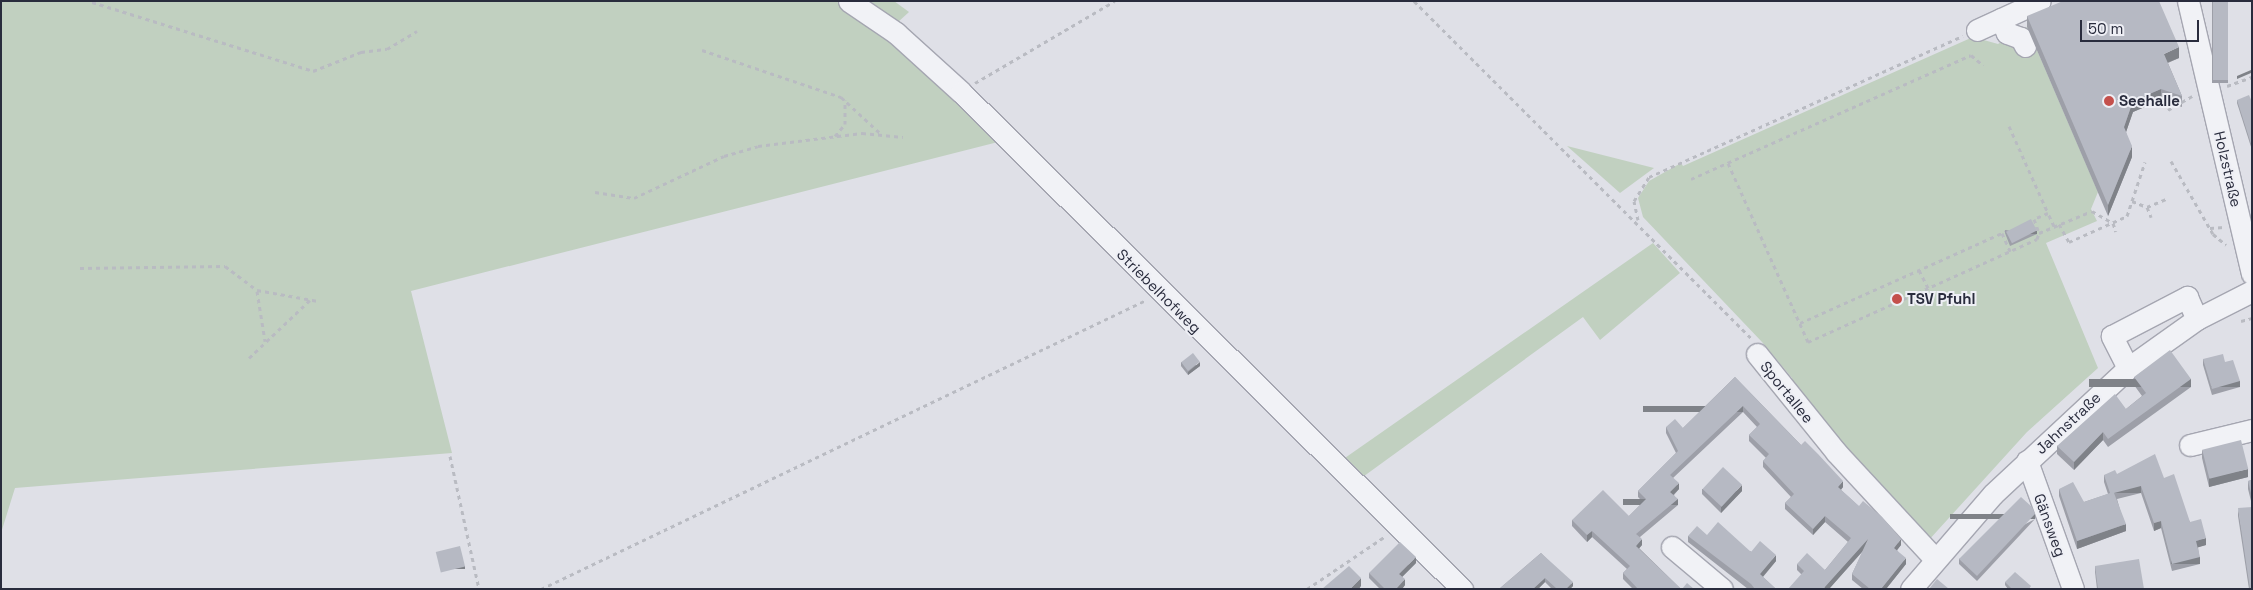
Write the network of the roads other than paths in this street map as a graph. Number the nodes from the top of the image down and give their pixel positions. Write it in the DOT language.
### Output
graph roads {
  1 [pos="849,1"];
  2 [pos="2040,1"];
  3 [pos="2188,1"];
  4 [pos="2001,19"];
  5 [pos="1977,30"];
  6 [pos="2025,46"];
  7 [pos="2252,274"];
  8 [pos="2252,291"];
  9 [pos="2197,319"];
  10 [pos="1757,354"];
  11 [pos="2128,368"];
  12 [pos="2252,430"];
  13 [pos="2190,444"];
  14 [pos="2027,461"];
  15 [pos="1672,547"];
  16 [pos="1934,559"];
  17 [pos="1455,587"];
  18 [pos="1722,589"];
  19 [pos="1911,589"];
  20 [pos="2073,589"];
  1 -- 17 [label="street, Striebelhofweg"];
  2 -- 4 [label="street"];
  3 -- 7 [label="street, Holzstraße"];
  4 -- 5 [label="street"];
  4 -- 6 [label="street"];
  8 -- 9 [label="street, Jahnstraße"];
  9 -- 11 [label="street, Jahnstraße"];
  9 -- 11 [label="street"];
  10 -- 16 [label="street, Sportallee"];
  11 -- 14 [label="street, Jahnstraße"];
  12 -- 13 [label="street"];
  14 -- 16 [label="street, Jahnstraße"];
  14 -- 20 [label="street, Gänsweg"];
  15 -- 18 [label="street"];
  16 -- 19 [label="street, Jahnstraße"];
}
